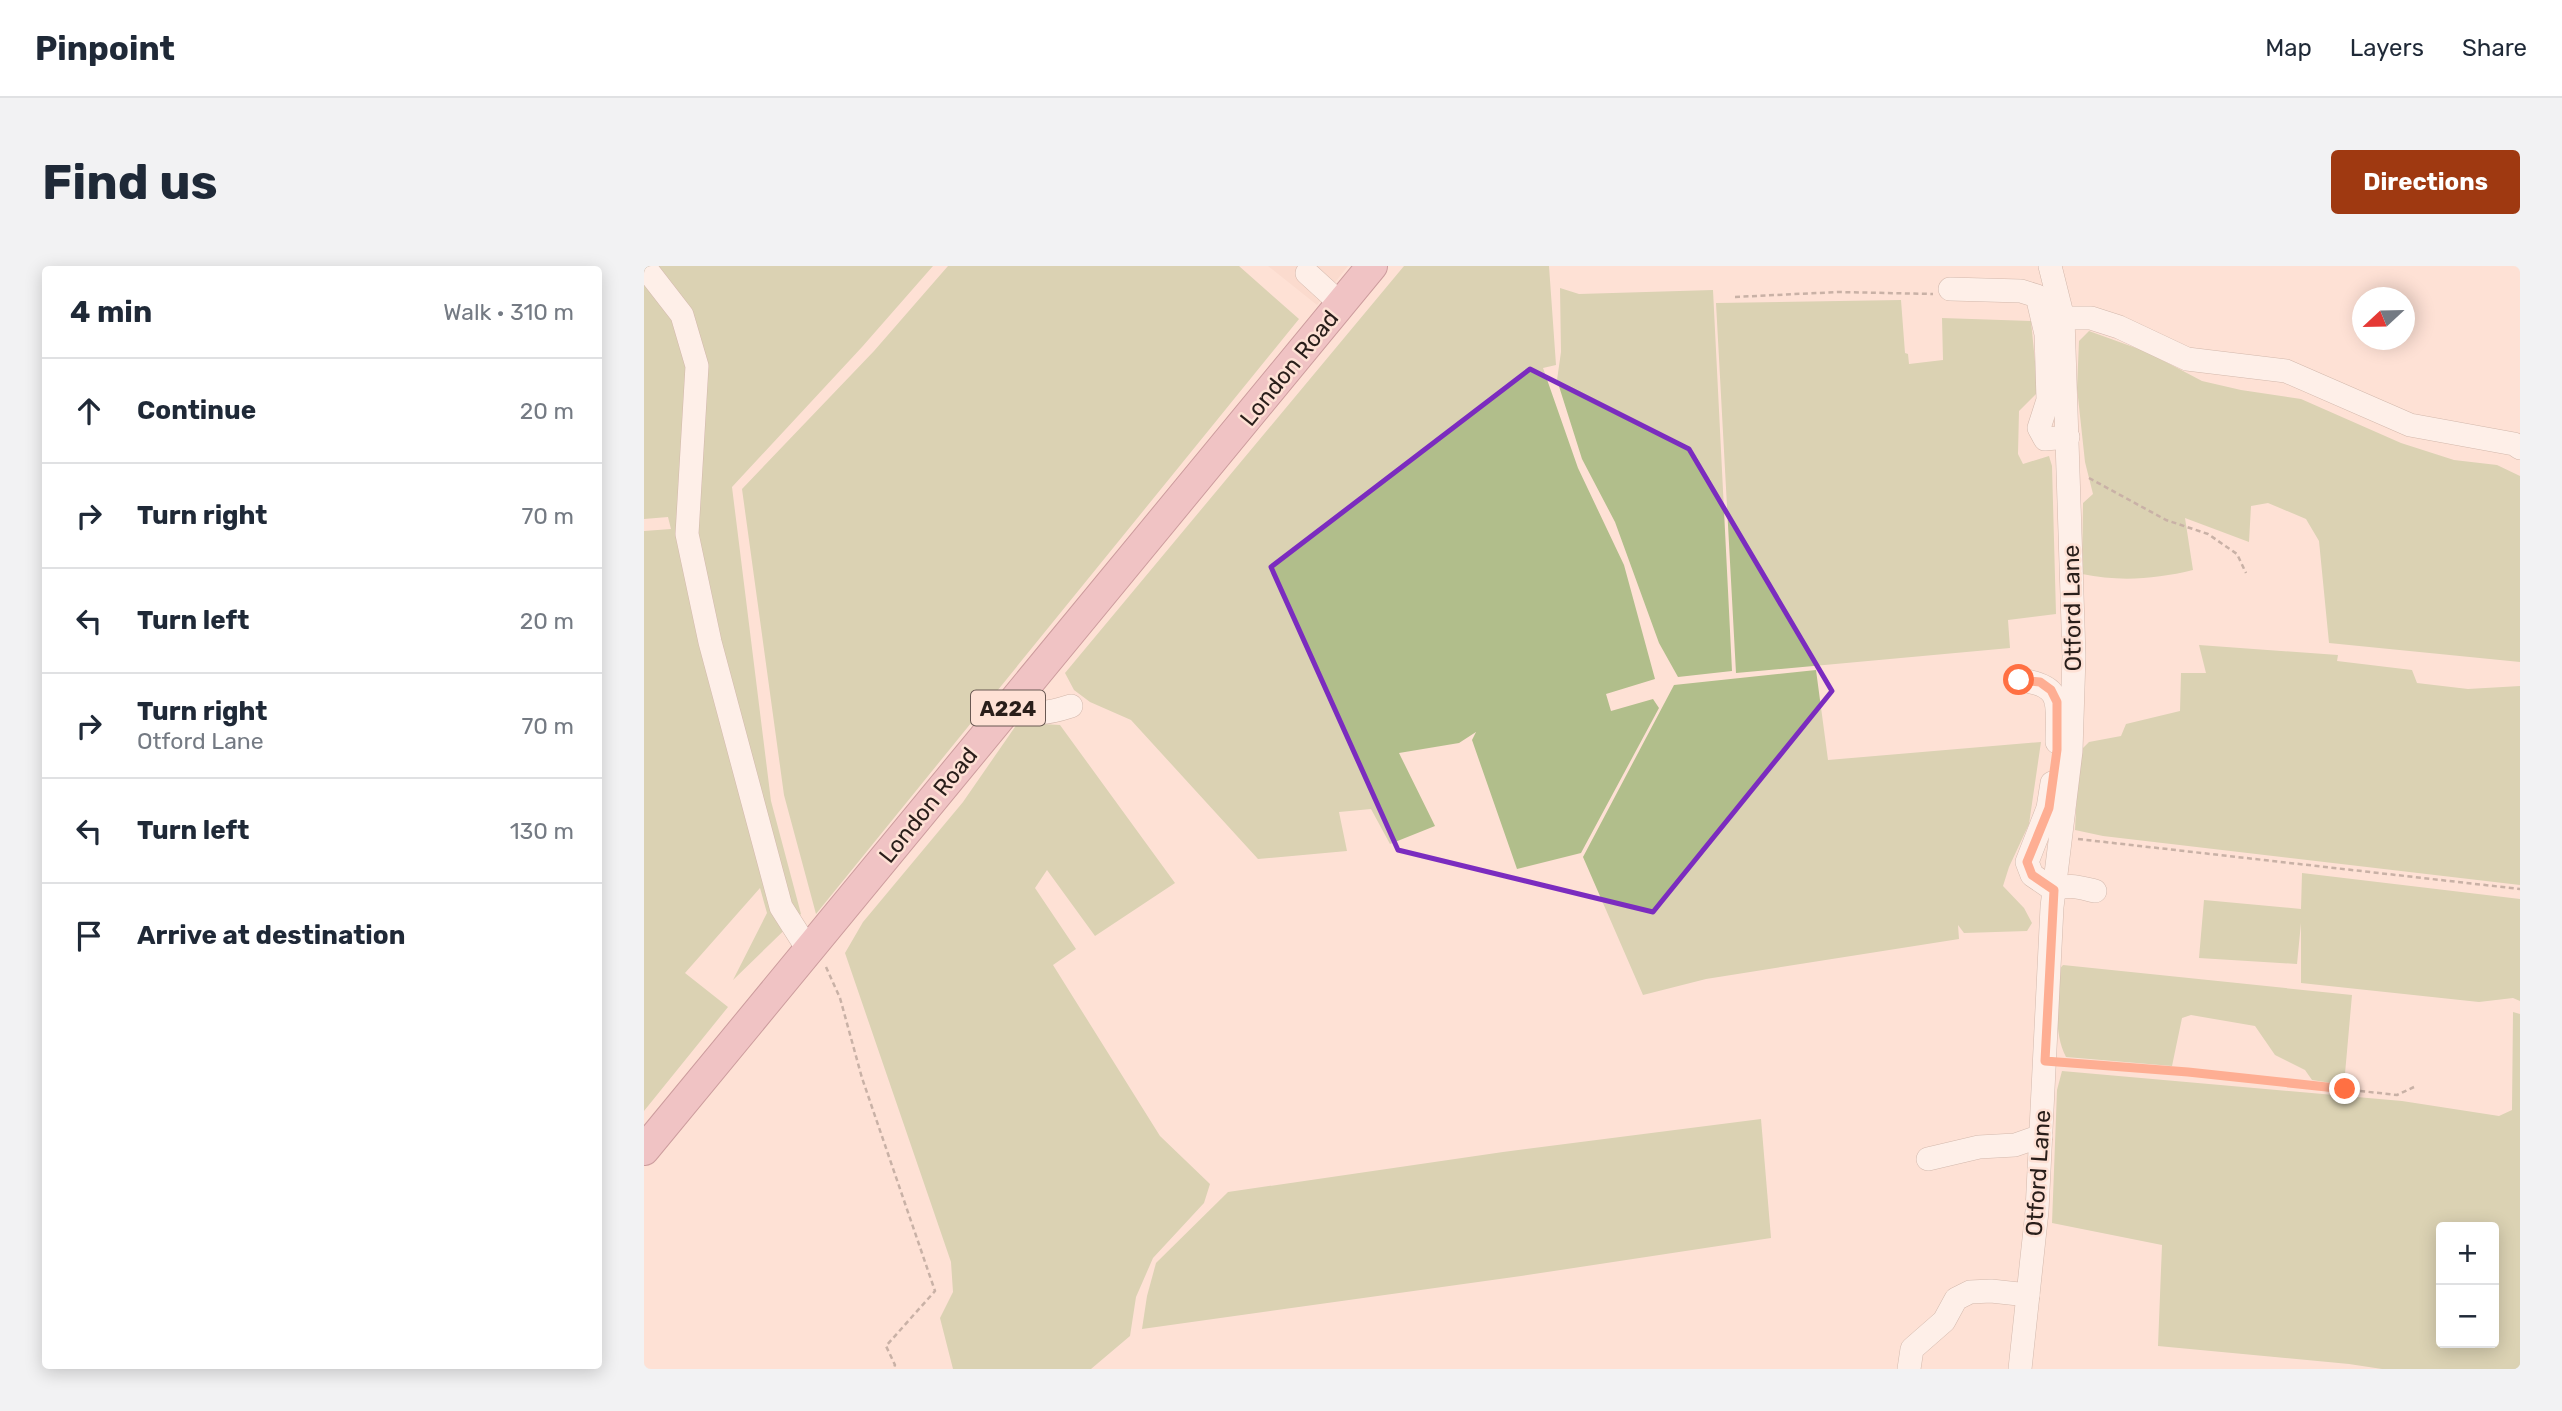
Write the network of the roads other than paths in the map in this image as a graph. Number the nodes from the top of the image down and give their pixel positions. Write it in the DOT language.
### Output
graph roads {
  1 [pos="1372,266"];
  2 [pos="2050,266"];
  3 [pos="644,267"];
  4 [pos="1307,273"];
  5 [pos="1950,289"];
  6 [pos="1341,304"];
  7 [pos="2063,318"];
  8 [pos="2068,437"];
  9 [pos="2520,448"];
  10 [pos="2019,680"];
  11 [pos="1012,704"];
  12 [pos="1071,706"];
  13 [pos="2054,890"];
  14 [pos="2095,891"];
  15 [pos="809,951"];
  16 [pos="2041,1136"];
  17 [pos="644,1150"];
  18 [pos="1928,1159"];
  19 [pos="2028,1295"];
  20 [pos="1909,1369"];
  21 [pos="2020,1369"];
  1 -- 6 [label="main road, London Road / A224"];
  2 -- 7 [label="street, Otford Lane"];
  3 -- 15 [label="street"];
  4 -- 6 [label="street"];
  5 -- 8 [label="street"];
  6 -- 11 [label="main road, London Road / A224"];
  7 -- 8 [label="street, Otford Lane"];
  7 -- 9 [label="street"];
  8 -- 13 [label="street, Otford Lane"];
  10 -- 13 [label="street"];
  11 -- 12 [label="street"];
  11 -- 15 [label="main road, London Road / A224"];
  13 -- 14 [label="street"];
  13 -- 16 [label="street, Otford Lane"];
  15 -- 17 [label="main road, London Road / A224"];
  16 -- 18 [label="street"];
  16 -- 19 [label="street, Otford Lane"];
  19 -- 20 [label="street"];
  19 -- 21 [label="street, Otford Lane"];
}
